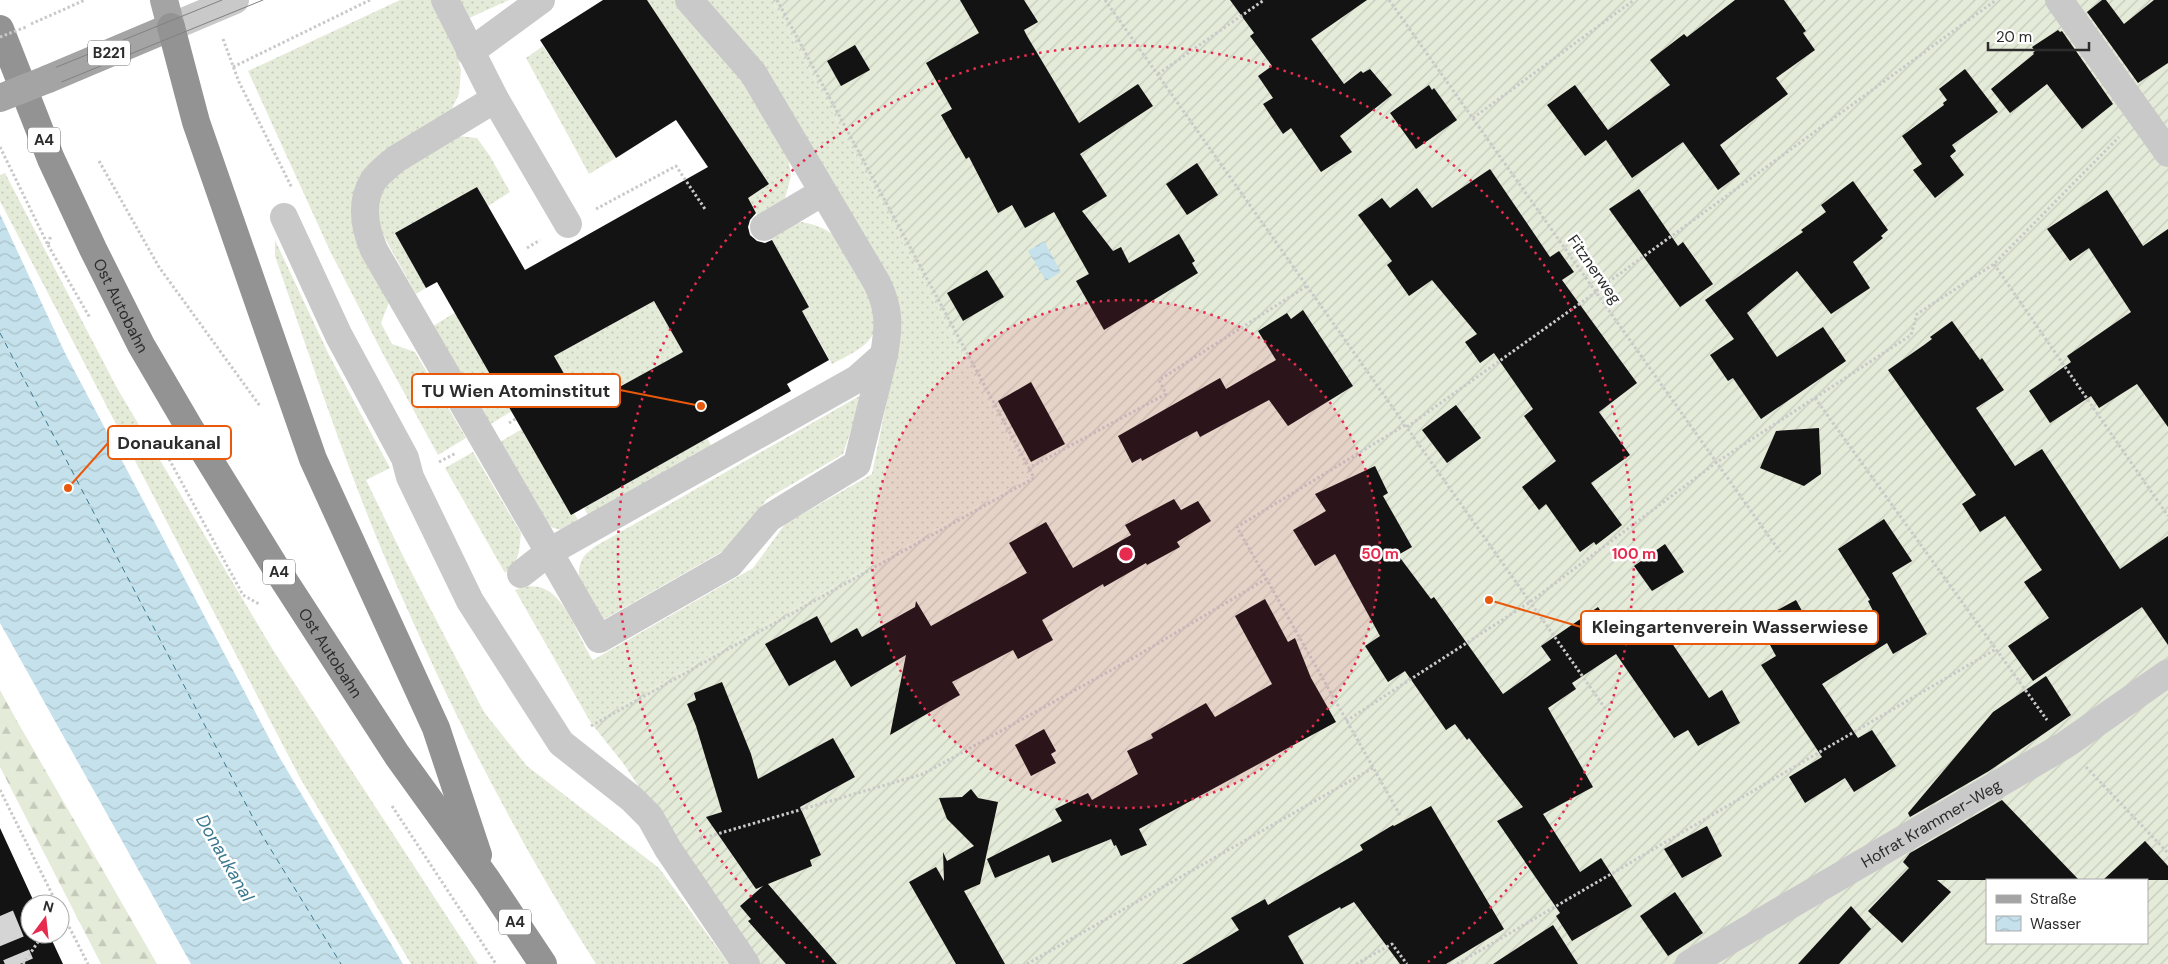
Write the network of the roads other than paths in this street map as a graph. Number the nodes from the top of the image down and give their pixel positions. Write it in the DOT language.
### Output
graph roads {
  1 [pos="164,0"];
  2 [pos="235,0"];
  3 [pos="445,0"];
  4 [pos="541,0"];
  5 [pos="689,0"];
  6 [pos="2058,0"];
  7 [pos="171,27"];
  8 [pos="13,28"];
  9 [pos="470,52"];
  10 [pos="0,98"];
  11 [pos="495,99"];
  12 [pos="2168,153"];
  13 [pos="823,192"];
  14 [pos="284,217"];
  15 [pos="568,224"];
  16 [pos="764,227"];
  17 [pos="884,355"];
  18 [pos="549,552"];
  19 [pos="521,574"];
  20 [pos="2168,673"];
  21 [pos="487,880"];
  22 [pos="543,964"];
  23 [pos="746,964"];
  24 [pos="1689,964"];
  1 -- 7 [label="main road"];
  2 -- 7 [label="street"];
  3 -- 9 [label="street"];
  4 -- 9 [label="street"];
  5 -- 13 [label="street"];
  6 -- 12 [label="street"];
  7 -- 10 [label="main road, B221, bridge"];
  7 -- 21 [label="highway"];
  8 -- 21 [label="highway, Ost Autobahn / A4"];
  9 -- 11 [label="street"];
  11 -- 15 [label="street"];
  11 -- 18 [label="street"];
  13 -- 16 [label="street"];
  13 -- 17 [label="street"];
  14 -- 23 [label="street"];
  17 -- 18 [label="street"];
  17 -- 18 [label="street"];
  18 -- 19 [label="street"];
  20 -- 24 [label="street, Hofrat Krammer-Weg"];
  21 -- 22 [label="highway, Ost Autobahn / A4"];
}
